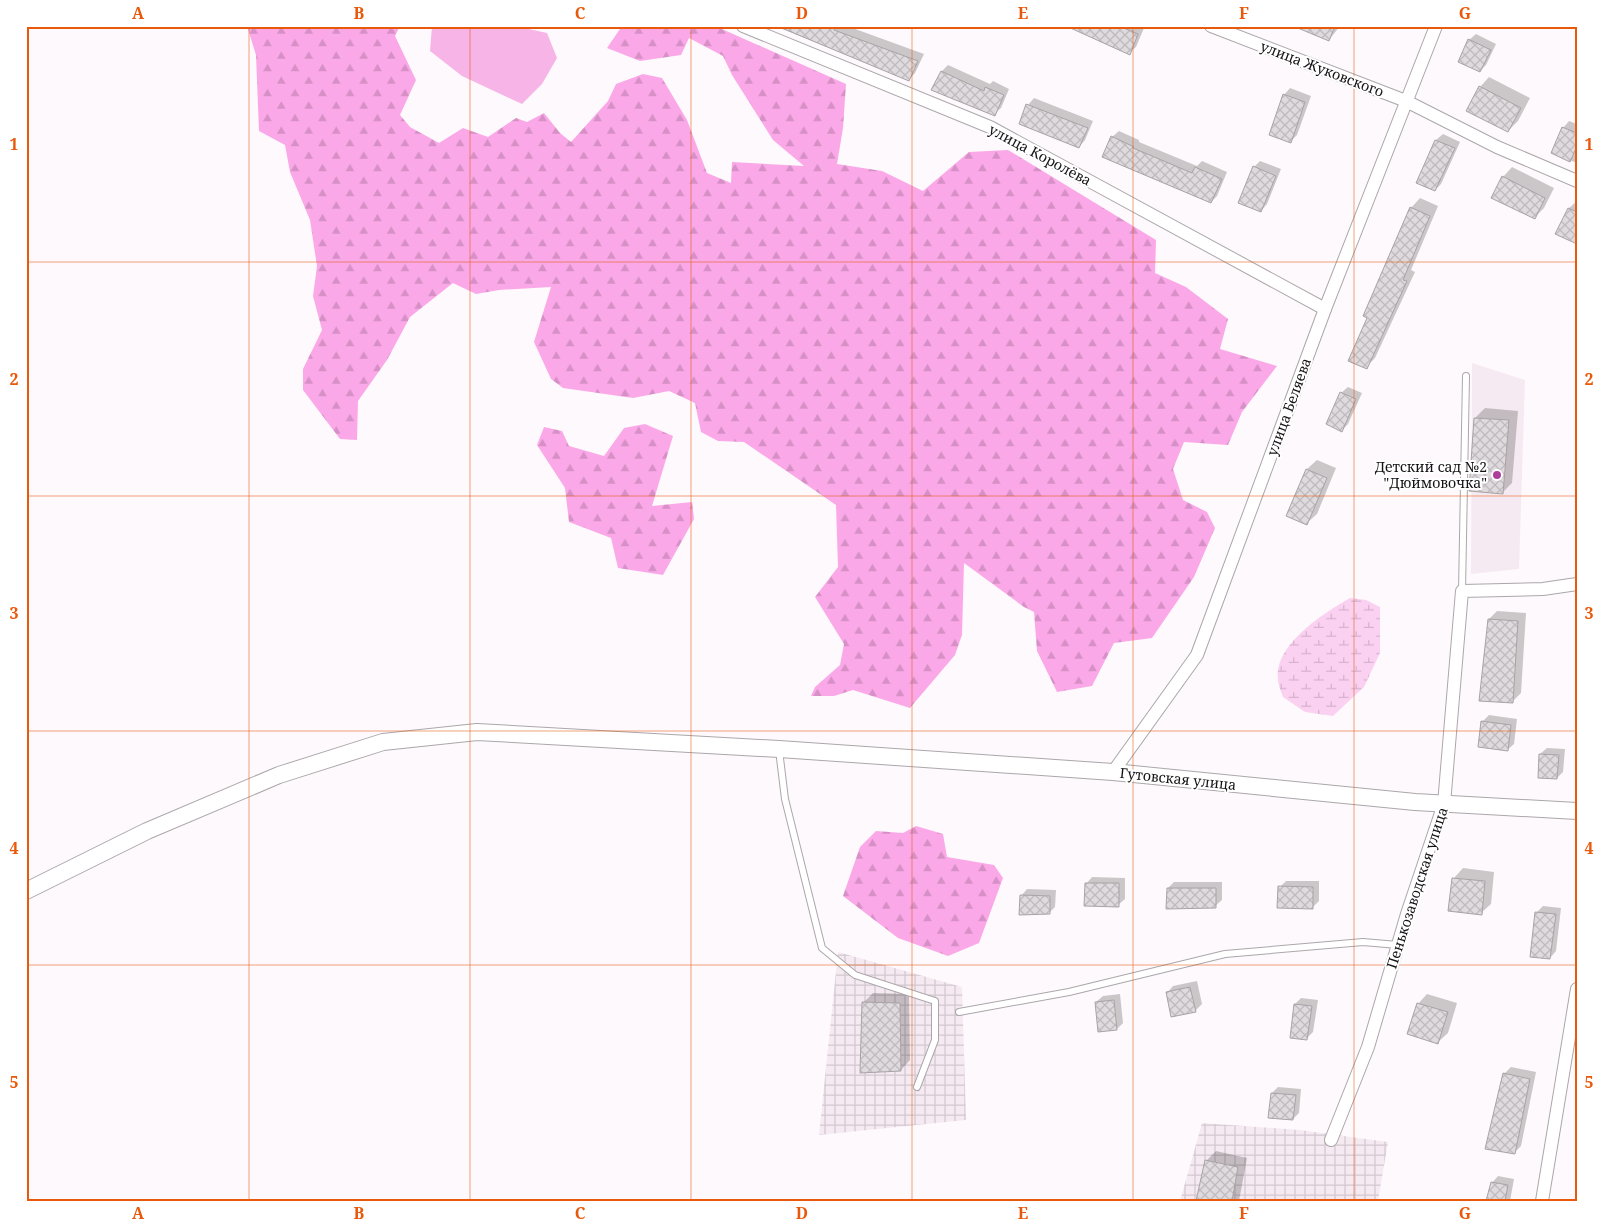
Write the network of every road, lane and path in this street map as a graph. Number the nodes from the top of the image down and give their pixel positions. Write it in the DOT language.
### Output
graph roads {
  1 [pos="743,26"];
  2 [pos="1211,26"];
  3 [pos="1436,26"];
  4 [pos="1406,101"];
  5 [pos="1577,180"];
  6 [pos="1325,309"];
  7 [pos="1466,376"];
  8 [pos="1577,584"];
  9 [pos="1462,592"];
  10 [pos="779,749"];
  11 [pos="1113,772"];
  12 [pos="1444,804"];
  13 [pos="1577,811"];
  14 [pos="26,891"];
  15 [pos="1398,945"];
  16 [pos="1577,989"];
  17 [pos="959,1012"];
  18 [pos="917,1087"];
  19 [pos="1332,1140"];
  20 [pos="1542,1201"];
  1 -- 6 [label="street, улица Королёва"];
  2 -- 4 [label="street, улица Жуковского"];
  3 -- 4 [label="street, улица Беляева"];
  4 -- 5 [label="street, улица Жуковского"];
  4 -- 6 [label="street, улица Беляева"];
  6 -- 11 [label="street, улица Беляева"];
  7 -- 9 [label="lane"];
  8 -- 9 [label="street"];
  9 -- 12 [label="street, Пенькозаводская улица"];
  10 -- 11 [label="street, Гутовская улица"];
  10 -- 14 [label="street, Гутовская улица"];
  10 -- 18 [label="lane"];
  11 -- 12 [label="street, Гутовская улица"];
  12 -- 13 [label="street, Гутовская улица"];
  12 -- 15 [label="street, Пенькозаводская улица"];
  15 -- 17 [label="lane"];
  15 -- 19 [label="street, Пенькозаводская улица"];
  16 -- 20 [label="street"];
}
